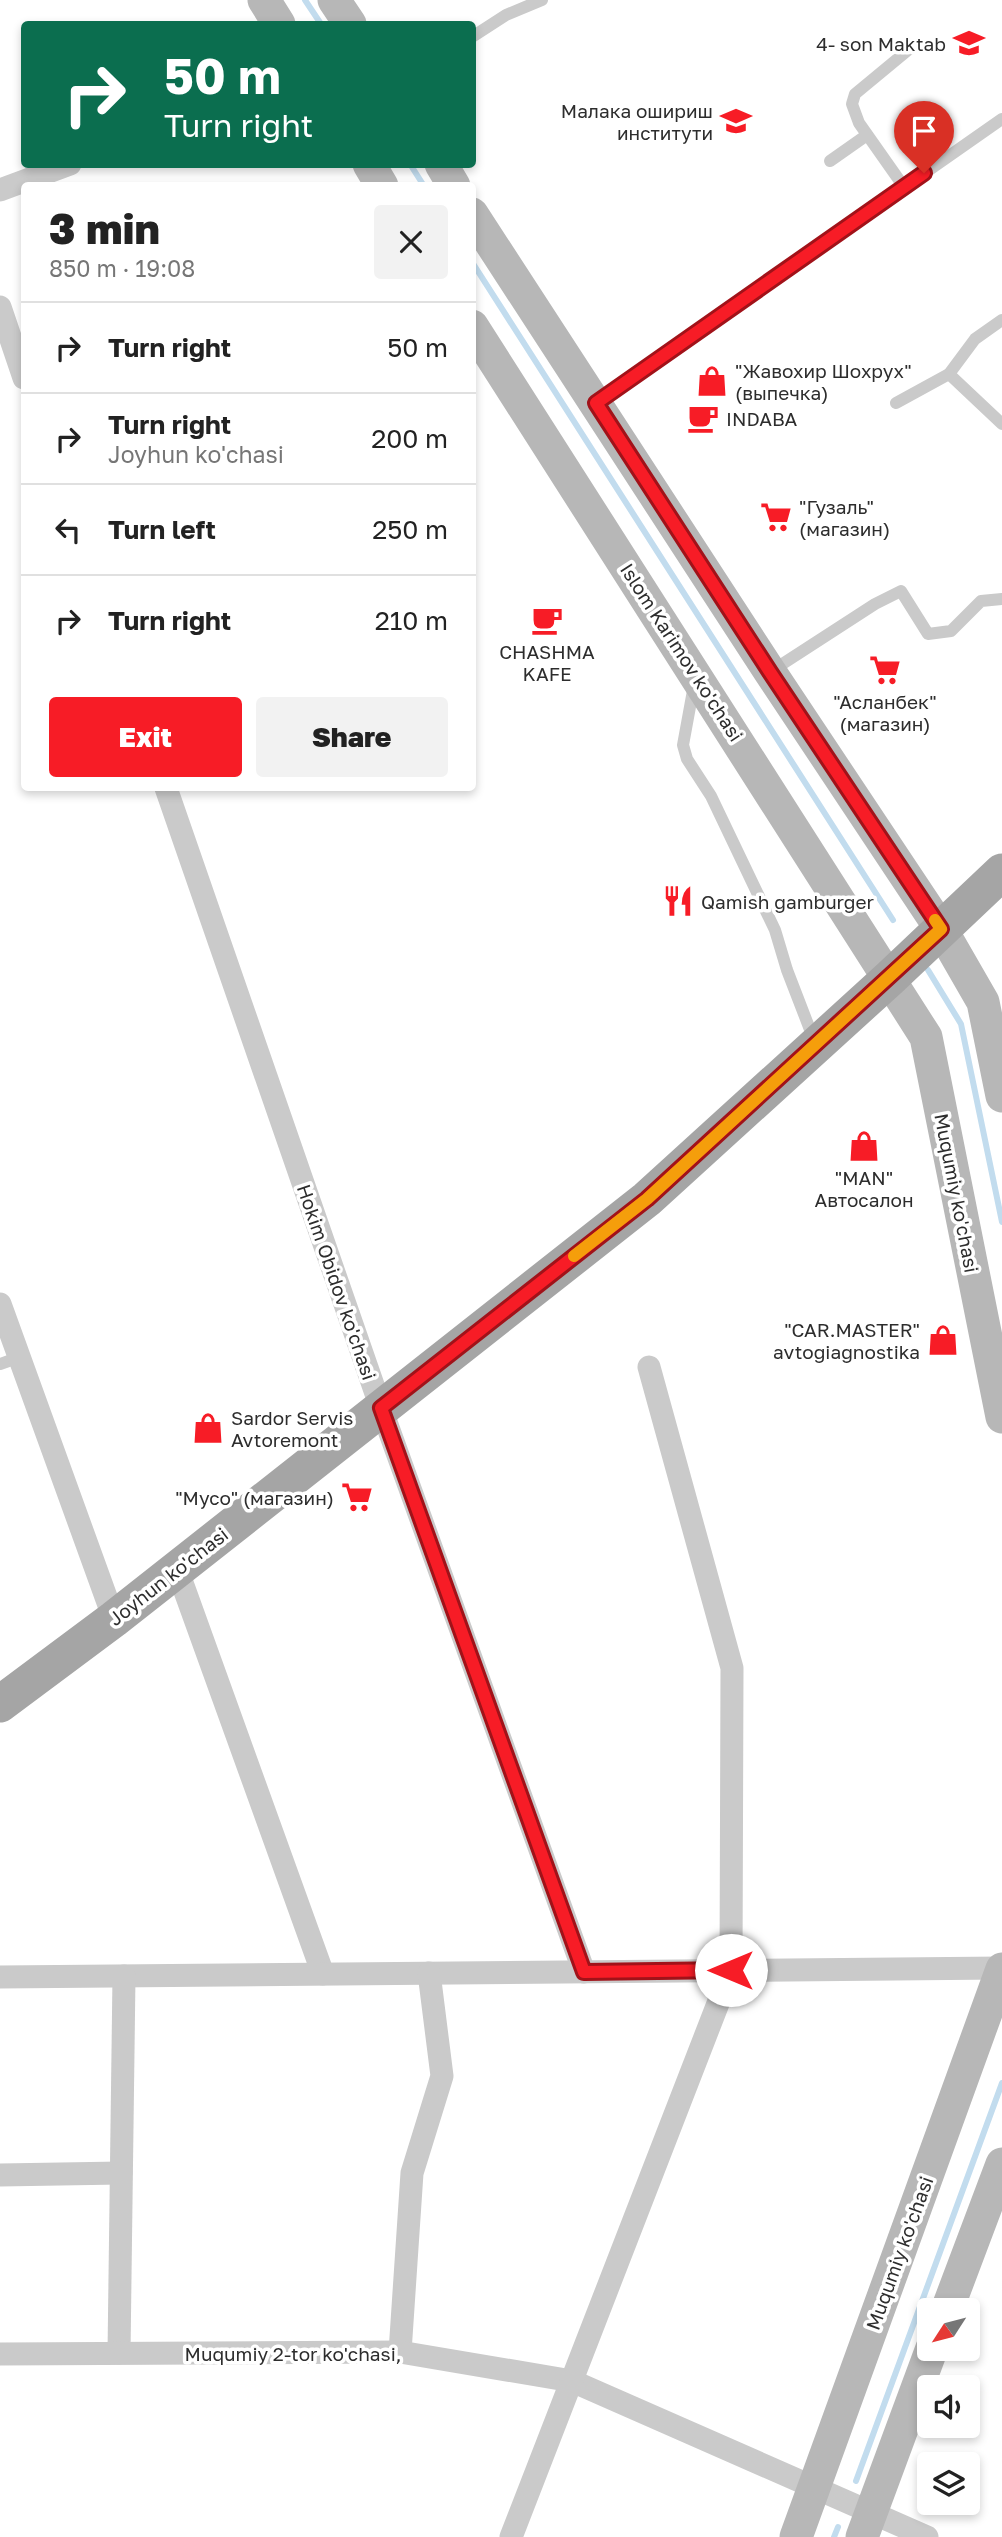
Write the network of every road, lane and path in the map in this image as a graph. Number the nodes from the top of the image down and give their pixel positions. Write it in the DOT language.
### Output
graph roads {
  1 [pos="264,0"];
  2 [pos="334,0"];
  3 [pos="542,0"];
  4 [pos="277,21"];
  5 [pos="348,21"];
  6 [pos="476,35"];
  7 [pos="913,46"];
  8 [pos="1002,118"];
  9 [pos="867,135"];
  10 [pos="830,161"];
  11 [pos="59,168"];
  12 [pos="21,182"];
  13 [pos="22,182"];
  14 [pos="904,187"];
  15 [pos="0,190"];
  16 [pos="476,220"];
  17 [pos="0,307"];
  18 [pos="1002,320"];
  19 [pos="476,332"];
  20 [pos="21,369"];
  21 [pos="949,374"];
  22 [pos="596,403"];
  23 [pos="896,403"];
  24 [pos="1002,424"];
  25 [pos="1002,599"];
  26 [pos="770,672"];
  27 [pos="696,675"];
  28 [pos="167,791"];
  29 [pos="1002,872"];
  30 [pos="941,929"];
  31 [pos="890,978"];
  32 [pos="816,1045"];
  33 [pos="1002,1096"];
  34 [pos="0,1304"];
  35 [pos="10,1361"];
  36 [pos="649,1367"];
  37 [pos="381,1408"];
  38 [pos="1002,1417"];
  39 [pos="177,1569"];
  40 [pos="114,1619"];
  41 [pos="0,1704"];
  42 [pos="1002,1968"];
  43 [pos="731,1970"];
  44 [pos="584,1972"];
  45 [pos="429,1973"];
  46 [pos="323,1974"];
  47 [pos="124,1976"];
  48 [pos="0,1977"];
  49 [pos="1002,2164"];
  50 [pos="121,2173"];
  51 [pos="0,2175"];
  52 [pos="952,2298"];
  53 [pos="400,2352"];
  54 [pos="119,2353"];
  55 [pos="0,2354"];
  56 [pos="927,2361"];
  57 [pos="572,2381"];
  58 [pos="814,2487"];
  59 [pos="866,2525"];
  60 [pos="511,2537"];
  61 [pos="796,2537"];
  62 [pos="927,2537"];
  1 -- 4 [label="main road"];
  2 -- 5 [label="main road"];
  3 -- 6 [label="lane"];
  7 -- 9 [label="lane"];
  8 -- 14 [label="lane"];
  9 -- 10 [label="lane"];
  9 -- 14 [label="lane"];
  11 -- 13 [label="street"];
  12 -- 15 [label="street"];
  14 -- 22 [label="lane"];
  16 -- 22 [label="main road"];
  17 -- 20 [label="street"];
  18 -- 21 [label="lane"];
  19 -- 27 [label="main road, Islom Karimov ko'chasi"];
  21 -- 23 [label="lane"];
  21 -- 24 [label="lane"];
  22 -- 26 [label="main road"];
  25 -- 26 [label="lane"];
  26 -- 30 [label="main road"];
  27 -- 31 [label="main road, Islom Karimov ko'chasi"];
  27 -- 32 [label="lane"];
  28 -- 37 [label="street, Hokim Obidov ko'chasi"];
  29 -- 30 [label="main road, Joyhun ko'chasi"];
  30 -- 31 [label="main road, Joyhun ko'chasi"];
  30 -- 33 [label="main road"];
  31 -- 32 [label="main road, Joyhun ko'chasi"];
  31 -- 38 [label="main road, Muqumiy ko'chasi"];
  32 -- 37 [label="main road, Joyhun ko'chasi"];
  34 -- 35 [label="street"];
  35 -- 40 [label="street"];
  36 -- 43 [label="street"];
  37 -- 39 [label="main road, Joyhun ko'chasi"];
  37 -- 44 [label="street, Hokim Obidov ko'chasi"];
  39 -- 40 [label="main road, Joyhun ko'chasi"];
  39 -- 46 [label="street"];
  40 -- 41 [label="main road, Joyhun ko'chasi"];
  42 -- 43 [label="street"];
  42 -- 58 [label="main road, Muqumiy ko'chasi"];
  43 -- 44 [label="street"];
  43 -- 57 [label="street"];
  44 -- 45 [label="street"];
  45 -- 46 [label="street"];
  45 -- 53 [label="street"];
  46 -- 47 [label="street"];
  47 -- 48 [label="street"];
  47 -- 50 [label="street"];
  49 -- 52 [label="main road"];
  50 -- 51 [label="street"];
  50 -- 54 [label="street"];
  53 -- 54 [label="street, Muqumiy 2-tor ko'chasi,"];
  53 -- 57 [label="street, Muqumiy 2-tor ko'chasi,"];
  54 -- 55 [label="street, Muqumiy 2-tor ko'chasi,"];
  56 -- 59 [label="main road"];
  57 -- 58 [label="street, Muqumiy 2-tor ko'chasi,"];
  57 -- 60 [label="street"];
  58 -- 59 [label="street, Muqumiy 2-tor ko'chasi,"];
  58 -- 61 [label="main road, Muqumiy ko'chasi"];
  59 -- 62 [label="street, Muqumiy 2-tor ko'chasi,"];
}
